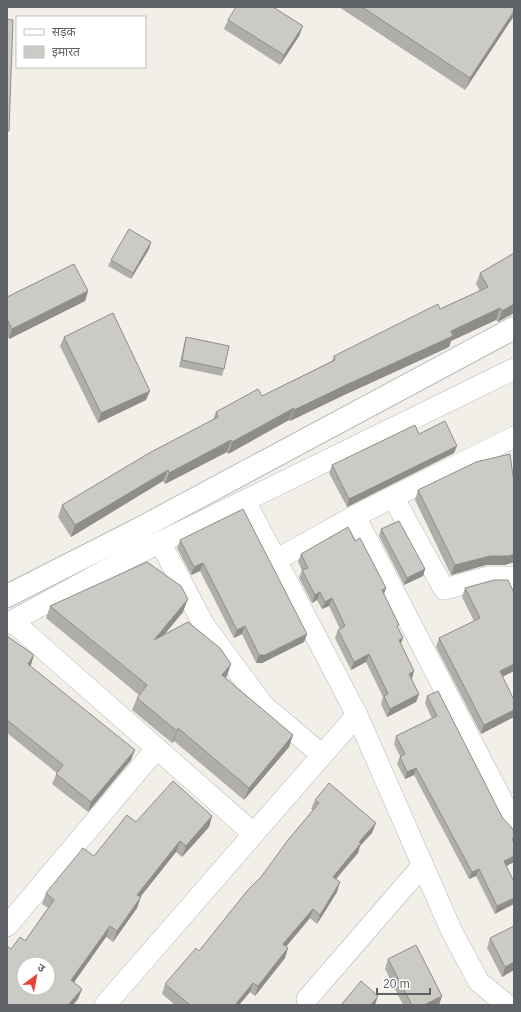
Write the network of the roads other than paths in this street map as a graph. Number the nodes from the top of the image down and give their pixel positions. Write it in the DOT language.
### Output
graph roads {
  1 [pos="514,328"];
  2 [pos="514,369"];
  3 [pos="514,437"];
  4 [pos="393,498"];
  5 [pos="245,501"];
  6 [pos="355,516"];
  7 [pos="160,542"];
  8 [pos="276,560"];
  9 [pos="514,577"];
  10 [pos="7,596"];
  11 [pos="10,623"];
  12 [pos="357,715"];
  13 [pos="157,748"];
  14 [pos="322,755"];
  15 [pos="514,824"];
  16 [pos="254,834"];
  17 [pos="423,865"];
  18 [pos="7,926"];
  19 [pos="307,999"];
  20 [pos="105,1005"];
  21 [pos="507,1005"];
  1 -- 10 [label="main road"];
  2 -- 5 [label="street"];
  3 -- 4 [label="street"];
  4 -- 6 [label="street"];
  4 -- 9 [label="street"];
  5 -- 7 [label="street"];
  5 -- 8 [label="street"];
  6 -- 8 [label="street"];
  6 -- 15 [label="street"];
  7 -- 11 [label="street"];
  7 -- 14 [label="street"];
  8 -- 12 [label="street"];
  11 -- 13 [label="street"];
  12 -- 14 [label="street"];
  12 -- 17 [label="street"];
  13 -- 16 [label="street"];
  13 -- 18 [label="street"];
  14 -- 16 [label="street"];
  16 -- 20 [label="street"];
  17 -- 19 [label="street"];
  17 -- 21 [label="street"];
}
